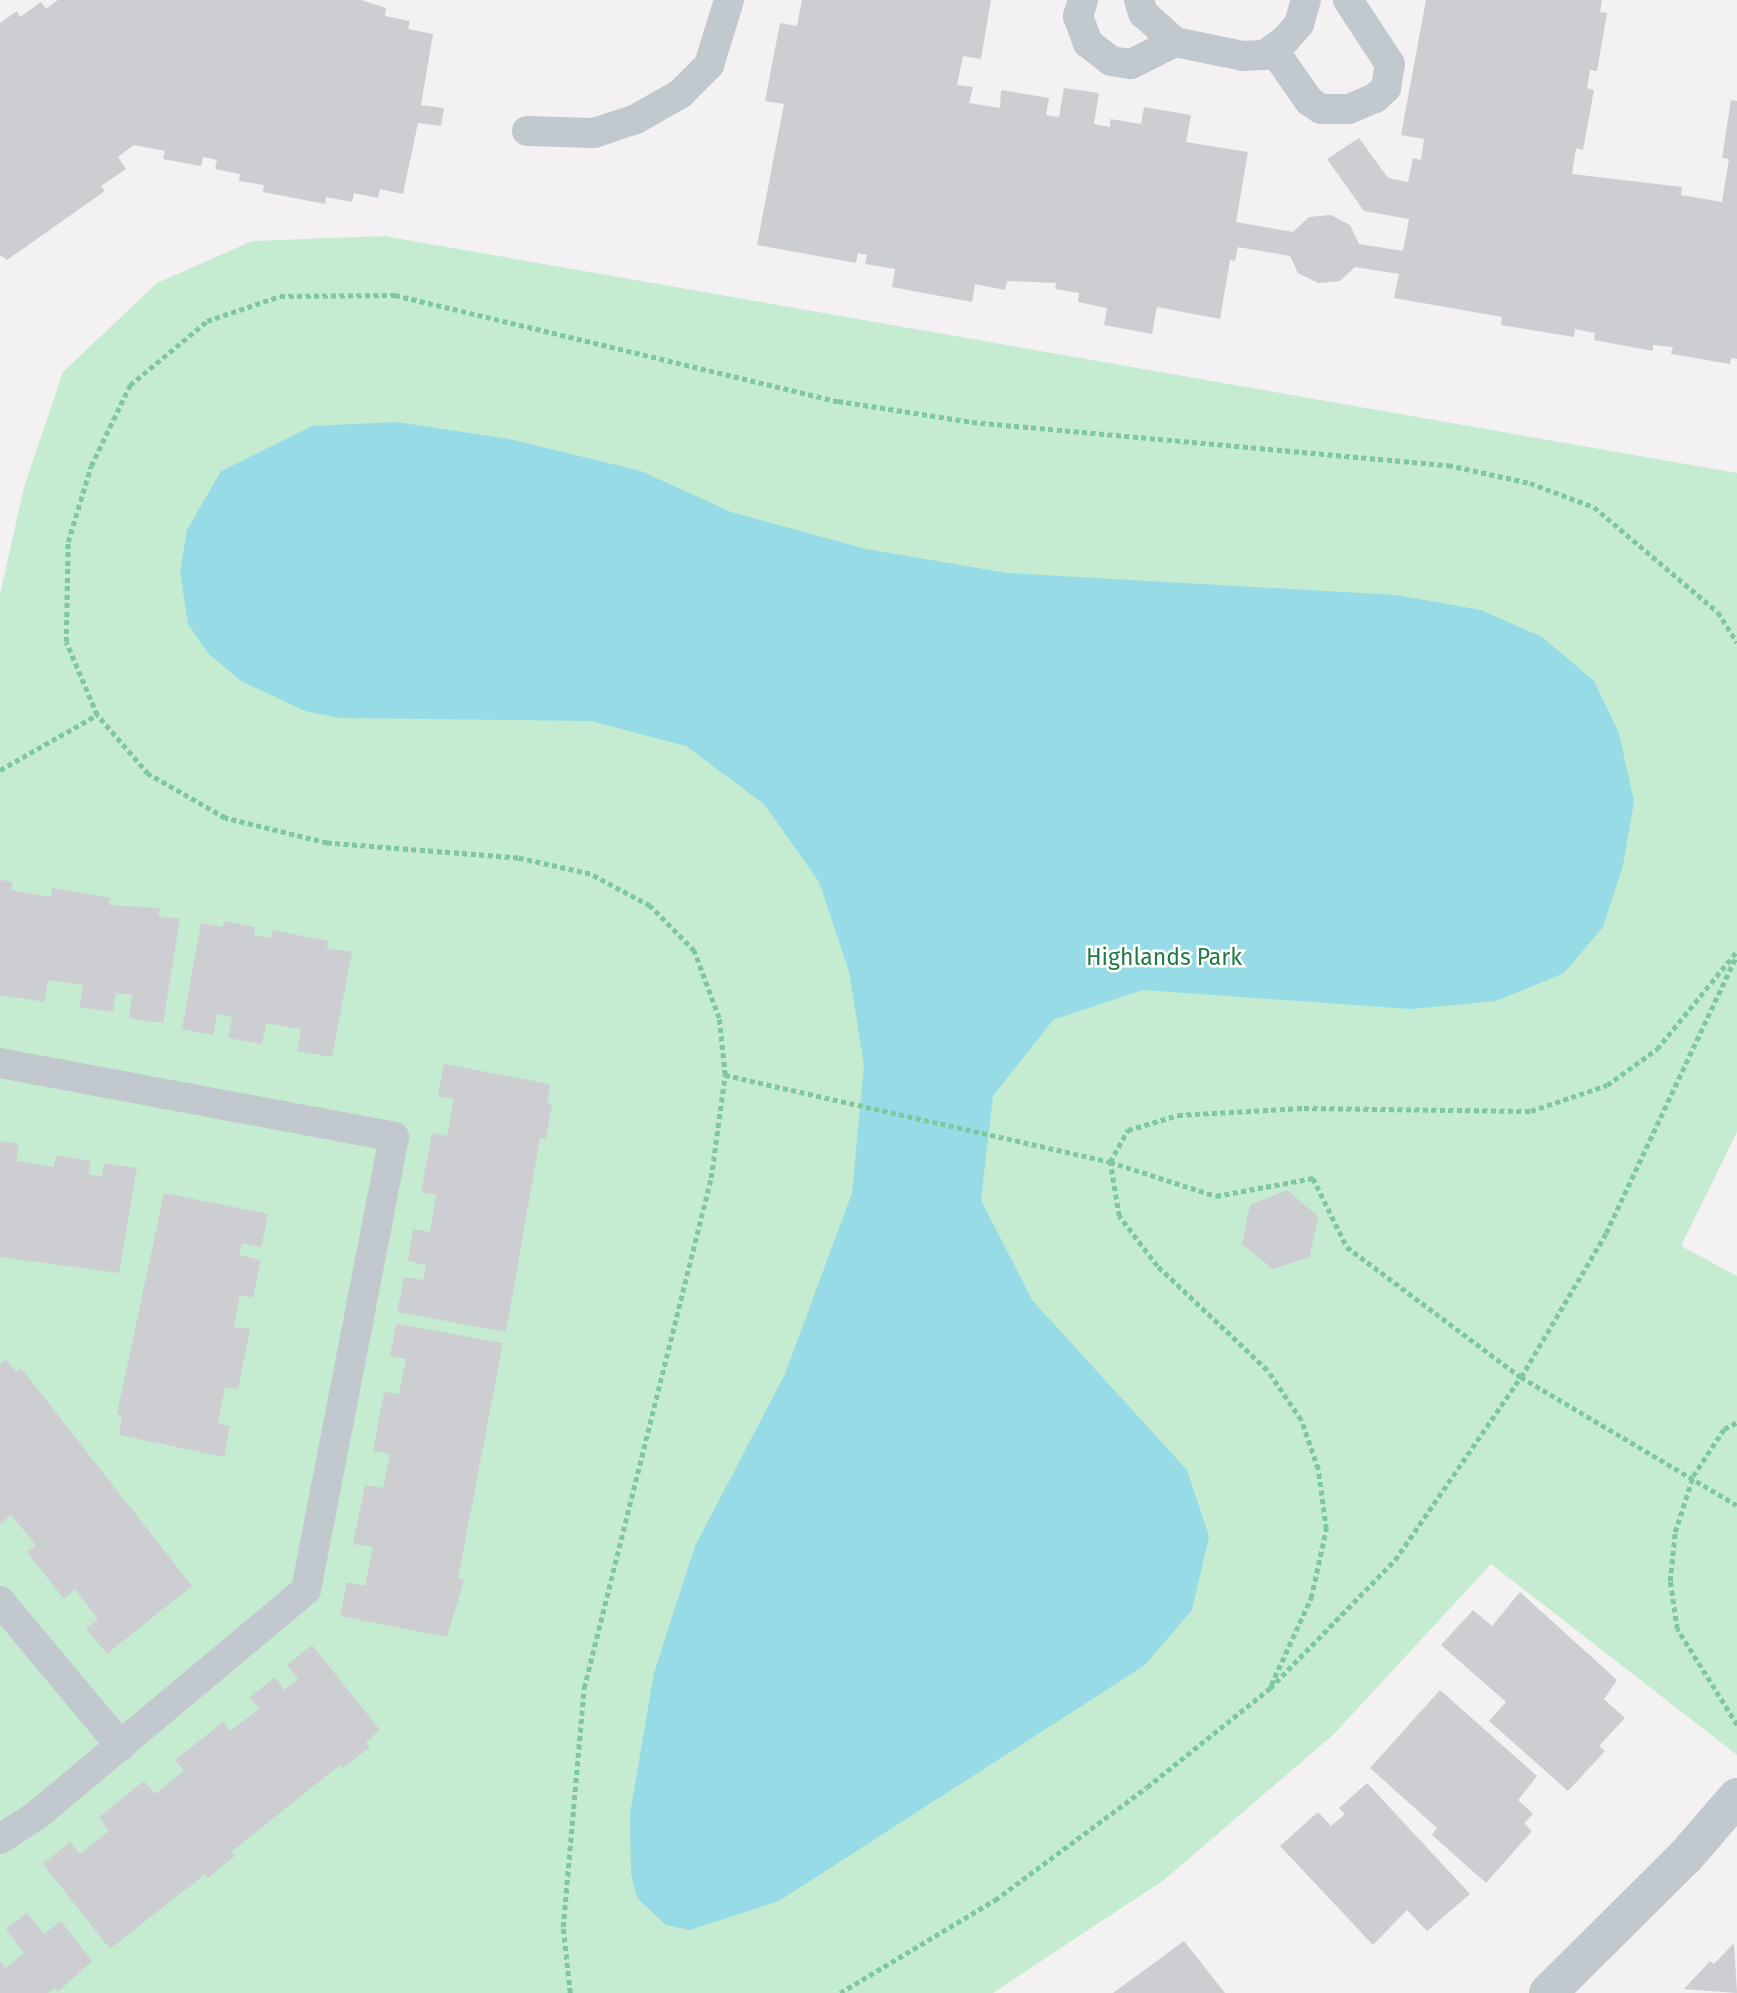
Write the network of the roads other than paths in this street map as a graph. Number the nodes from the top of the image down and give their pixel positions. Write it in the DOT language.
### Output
graph roads {
  1 [pos="729,0"];
  2 [pos="1083,0"];
  3 [pos="1139,0"];
  4 [pos="1306,0"];
  5 [pos="1348,0"];
  6 [pos="1175,42"];
  7 [pos="1273,49"];
  8 [pos="527,131"];
  9 [pos="0,1063"];
  10 [pos="0,1601"];
  11 [pos="121,1746"];
  12 [pos="1737,1797"];
  13 [pos="0,1839"];
  14 [pos="1548,1993"];
  1 -- 8 [label="lane"];
  2 -- 6 [label="lane"];
  3 -- 6 [label="lane"];
  4 -- 7 [label="lane"];
  5 -- 7 [label="lane"];
  6 -- 7 [label="lane"];
  9 -- 11 [label="lane"];
  10 -- 11 [label="lane"];
  11 -- 13 [label="lane"];
  12 -- 14 [label="street"];
}
